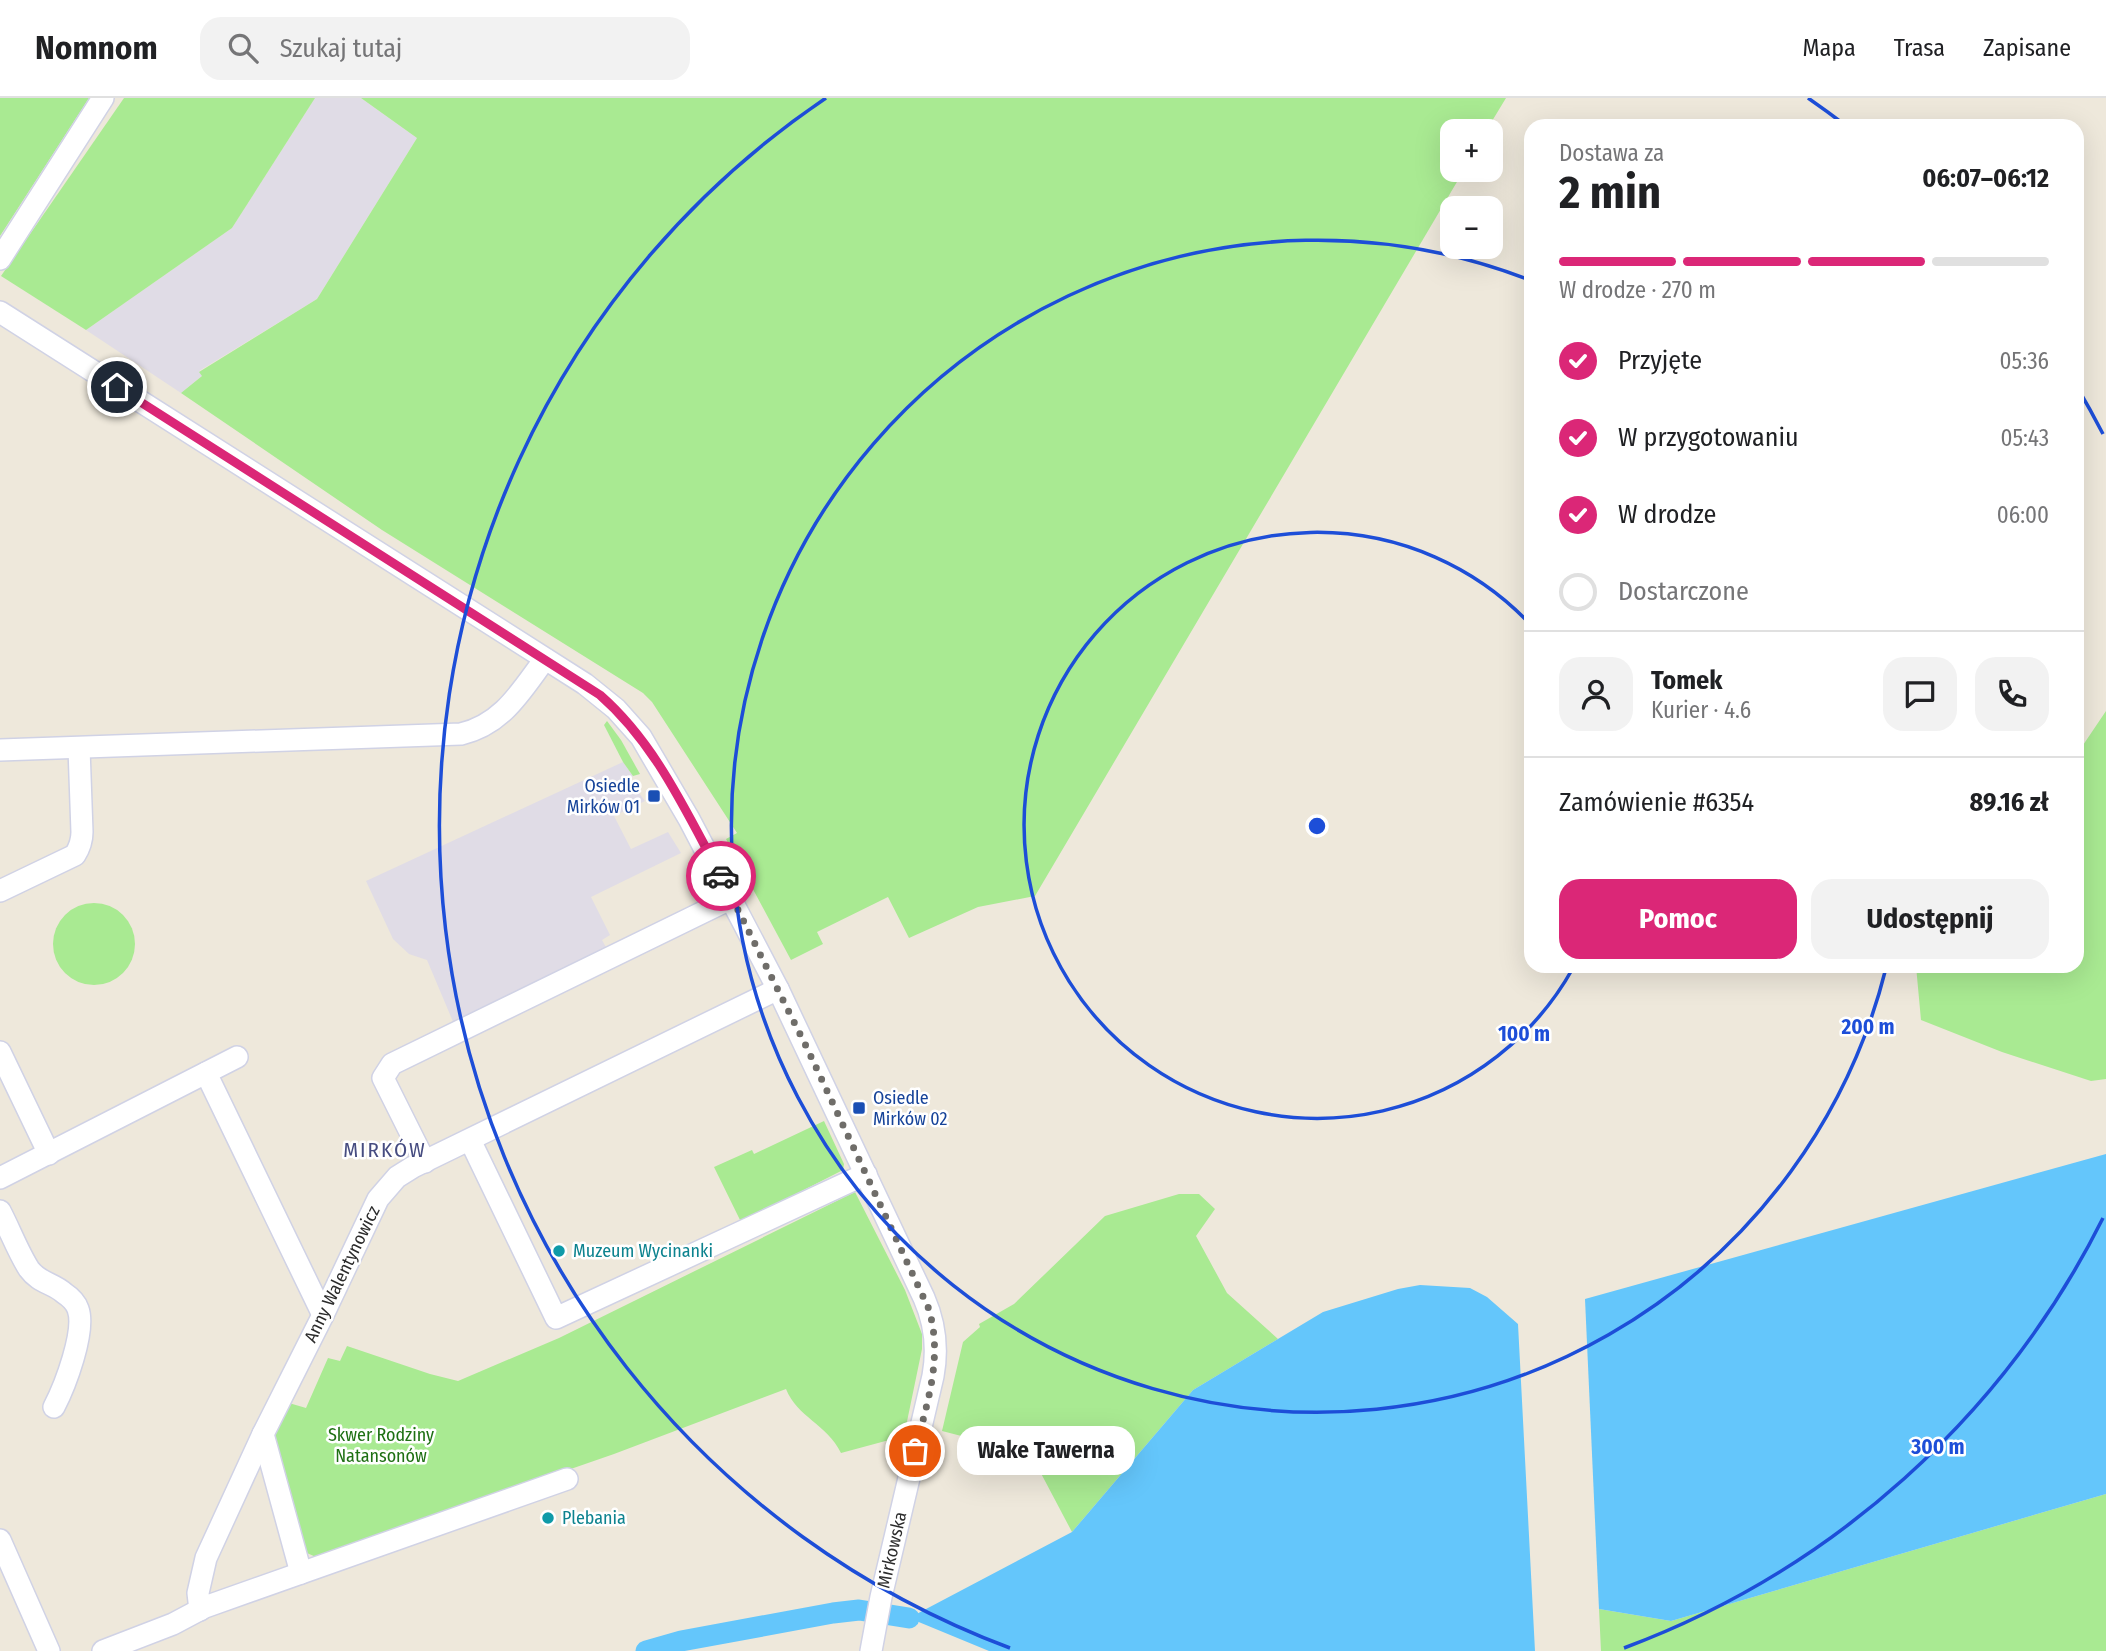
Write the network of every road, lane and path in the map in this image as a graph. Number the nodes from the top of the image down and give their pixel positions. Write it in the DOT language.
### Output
graph roads {
  1 [pos="103,98"];
  2 [pos="0,259"];
  3 [pos="0,313"];
  4 [pos="545,659"];
  5 [pos="79,748"];
  6 [pos="0,750"];
  7 [pos="0,891"];
  8 [pos="732,898"];
  9 [pos="778,989"];
  10 [pos="0,1052"];
  11 [pos="237,1057"];
  12 [pos="206,1073"];
  13 [pos="470,1140"];
  14 [pos="49,1154"];
  15 [pos="425,1162"];
  16 [pos="866,1174"];
  17 [pos="0,1178"];
  18 [pos="0,1211"];
  19 [pos="323,1315"];
  20 [pos="54,1407"];
  21 [pos="263,1434"];
  22 [pos="567,1479"];
  23 [pos="0,1540"];
  24 [pos="301,1573"];
  25 [pos="200,1610"];
  26 [pos="49,1651"];
  27 [pos="103,1651"];
  28 [pos="871,1651"];
  1 -- 2 [label="street"];
  3 -- 4 [label="street, Mirkowska"];
  4 -- 5 [label="street"];
  4 -- 8 [label="street, Mirkowska"];
  5 -- 6 [label="street"];
  5 -- 7 [label="street"];
  8 -- 9 [label="street, Mirkowska"];
  8 -- 15 [label="street"];
  9 -- 13 [label="street, Anny Walentynowicz"];
  9 -- 16 [label="street, Mirkowska"];
  10 -- 14 [label="street"];
  11 -- 12 [label="street"];
  12 -- 14 [label="street"];
  12 -- 19 [label="street"];
  13 -- 15 [label="street, Anny Walentynowicz"];
  13 -- 16 [label="street"];
  14 -- 17 [label="street"];
  15 -- 19 [label="street, Anny Walentynowicz"];
  16 -- 28 [label="street, Mirkowska"];
  18 -- 20 [label="street"];
  19 -- 21 [label="street, Anny Walentynowicz"];
  21 -- 24 [label="street"];
  21 -- 25 [label="street, Anny Walentynowicz"];
  22 -- 24 [label="street"];
  23 -- 26 [label="street"];
  24 -- 25 [label="street"];
  25 -- 27 [label="street"];
}
